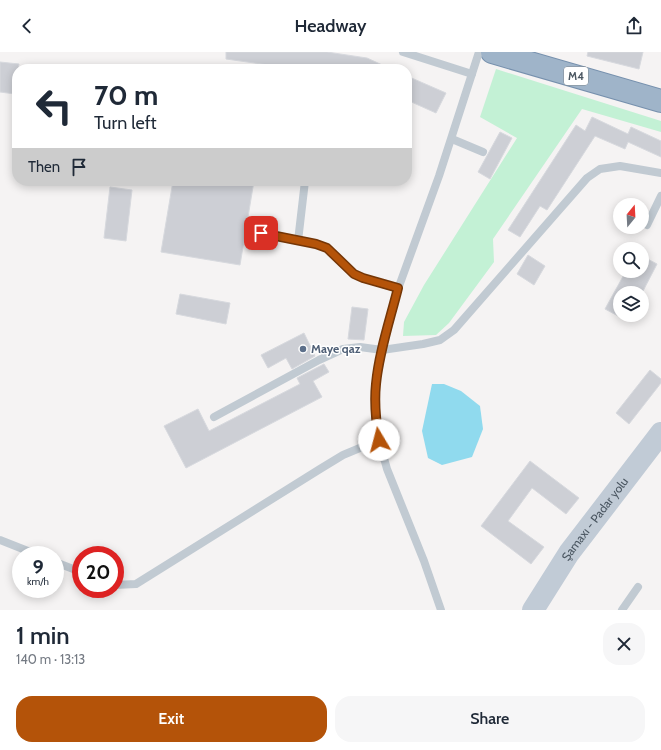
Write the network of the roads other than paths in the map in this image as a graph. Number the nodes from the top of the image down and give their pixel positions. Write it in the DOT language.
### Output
graph roads {
  1 [pos="403,52"];
  2 [pos="479,52"];
  3 [pos="492,52"];
  4 [pos="472,74"];
  5 [pos="661,101"];
  6 [pos="452,139"];
  7 [pos="484,152"];
  8 [pos="661,173"];
  9 [pos="304,186"];
  10 [pos="661,196"];
  11 [pos="649,221"];
  12 [pos="261,233"];
  13 [pos="298,241"];
  14 [pos="398,288"];
  15 [pos="382,350"];
  16 [pos="214,417"];
  17 [pos="661,433"];
  18 [pos="379,440"];
  19 [pos="0,540"];
  20 [pos="15,546"];
  21 [pos="124,585"];
  22 [pos="638,587"];
  23 [pos="441,610"];
  24 [pos="533,610"];
  25 [pos="622,610"];
  1 -- 4 [label="lane"];
  2 -- 4 [label="lane"];
  3 -- 5 [label="highway, M4"];
  4 -- 6 [label="lane"];
  6 -- 7 [label="lane"];
  6 -- 14 [label="lane"];
  8 -- 15 [label="lane"];
  9 -- 13 [label="lane"];
  10 -- 11 [label="lane"];
  12 -- 13 [label="lane"];
  13 -- 14 [label="lane"];
  14 -- 15 [label="lane"];
  15 -- 16 [label="lane"];
  15 -- 18 [label="lane"];
  17 -- 24 [label="main road, Şamaxı - Padar yolu"];
  18 -- 21 [label="lane"];
  18 -- 23 [label="lane"];
  19 -- 20 [label="lane"];
  22 -- 25 [label="lane"];
}
